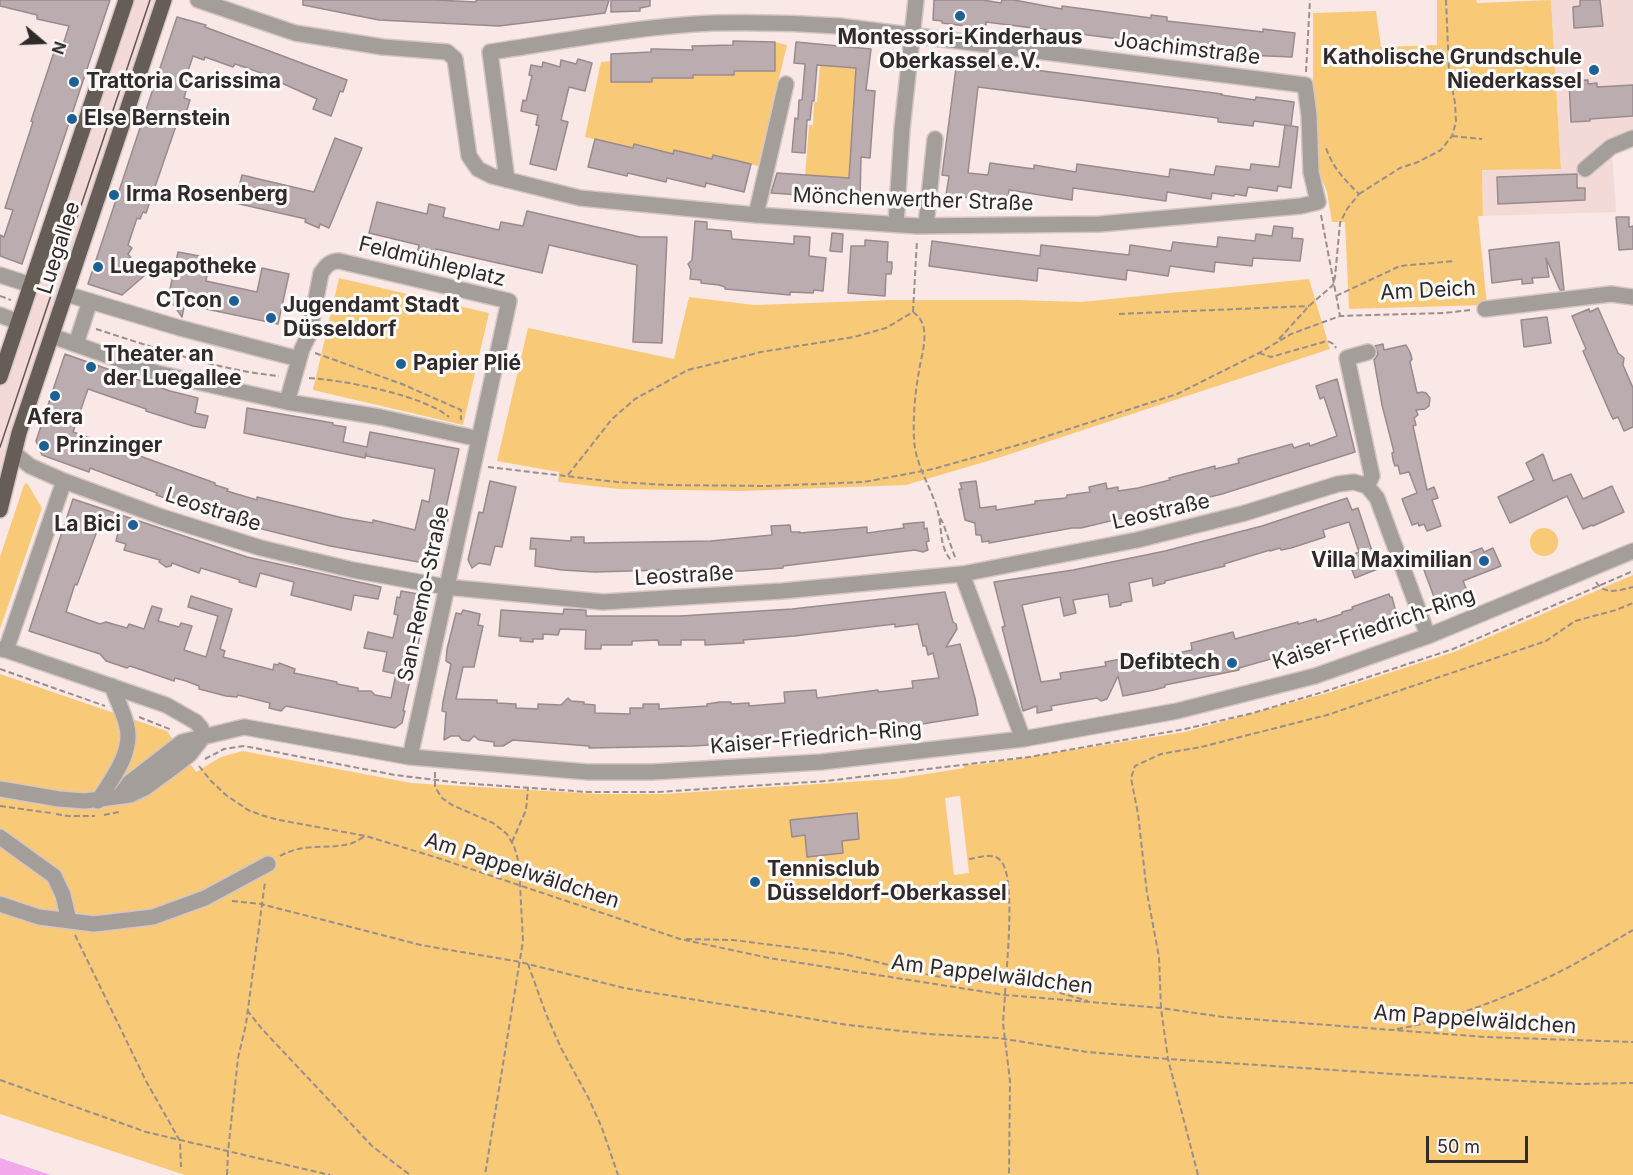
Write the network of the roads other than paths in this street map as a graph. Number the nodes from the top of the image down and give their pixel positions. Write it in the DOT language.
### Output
graph roads {
  1 [pos="126,0"];
  2 [pos="164,0"];
  3 [pos="198,0"];
  4 [pos="916,0"];
  5 [pos="911,36"];
  6 [pos="786,84"];
  7 [pos="1633,138"];
  8 [pos="935,139"];
  9 [pos="1611,147"];
  10 [pos="1633,150"];
  11 [pos="757,165"];
  12 [pos="1585,169"];
  13 [pos="507,180"];
  14 [pos="1318,202"];
  15 [pos="751,215"];
  16 [pos="896,224"];
  17 [pos="926,225"];
  18 [pos="0,275"];
  19 [pos="31,285"];
  20 [pos="66,294"];
  21 [pos="1633,297"];
  22 [pos="90,302"];
  23 [pos="1485,309"];
  24 [pos="0,315"];
  25 [pos="18,322"];
  26 [pos="52,336"];
  27 [pos="76,344"];
  28 [pos="1368,352"];
  29 [pos="300,354"];
  30 [pos="0,377"];
  31 [pos="287,402"];
  32 [pos="479,439"];
  33 [pos="14,453"];
  34 [pos="64,481"];
  35 [pos="1367,486"];
  36 [pos="0,510"];
  37 [pos="1633,550"];
  38 [pos="962,574"];
  39 [pos="446,587"];
  40 [pos="1428,636"];
  41 [pos="3,650"];
  42 [pos="112,686"];
  43 [pos="203,737"];
  44 [pos="1023,739"];
  45 [pos="410,757"];
  46 [pos="0,789"];
  47 [pos="98,801"];
  48 [pos="0,837"];
  49 [pos="268,864"];
  50 [pos="0,904"];
  51 [pos="69,921"];
  1 -- 19 [label="main road, Luegallee"];
  2 -- 20 [label="main road, Luegallee"];
  3 -- 13 [label="street, Mönchenwerther Straße"];
  4 -- 5 [label="street"];
  5 -- 13 [label="street, Joachimstraße"];
  5 -- 14 [label="street, Joachimstraße"];
  5 -- 16 [label="street"];
  6 -- 15 [label="street"];
  7 -- 9 [label="street"];
  8 -- 17 [label="street"];
  9 -- 10 [label="street"];
  9 -- 12 [label="street"];
  11 -- 15 [label="street"];
  13 -- 15 [label="street, Mönchenwerther Straße"];
  14 -- 17 [label="street, Mönchenwerther Straße"];
  15 -- 16 [label="street, Mönchenwerther Straße"];
  16 -- 17 [label="street, Mönchenwerther Straße"];
  18 -- 19 [label="street"];
  19 -- 25 [label="main road, Luegallee"];
  20 -- 22 [label="street"];
  20 -- 26 [label="main road, Luegallee"];
  21 -- 23 [label="street, Am Deich"];
  22 -- 27 [label="street"];
  22 -- 29 [label="street"];
  24 -- 25 [label="street"];
  25 -- 30 [label="main road, Luegallee"];
  26 -- 27 [label="street"];
  26 -- 33 [label="main road, Luegallee"];
  27 -- 31 [label="street"];
  28 -- 35 [label="street"];
  29 -- 31 [label="street"];
  29 -- 32 [label="street, Feldmühleplatz"];
  31 -- 32 [label="street"];
  32 -- 39 [label="street, San-Remo-Straße"];
  33 -- 34 [label="street, Leostraße"];
  33 -- 36 [label="main road, Luegallee"];
  34 -- 39 [label="street, Leostraße"];
  34 -- 41 [label="street"];
  35 -- 38 [label="street, Leostraße"];
  35 -- 40 [label="street"];
  37 -- 40 [label="street, Kaiser-Friedrich-Ring"];
  38 -- 39 [label="street, Leostraße"];
  38 -- 44 [label="street"];
  39 -- 45 [label="street, San-Remo-Straße"];
  40 -- 44 [label="street, Kaiser-Friedrich-Ring"];
  41 -- 42 [label="street"];
  42 -- 43 [label="street"];
  42 -- 47 [label="street"];
  43 -- 45 [label="street, Kaiser-Friedrich-Ring"];
  43 -- 47 [label="street, Kaiser-Friedrich-Ring"];
  44 -- 45 [label="street, Kaiser-Friedrich-Ring"];
  46 -- 47 [label="street"];
  48 -- 51 [label="street"];
  49 -- 51 [label="street"];
  50 -- 51 [label="street"];
}
